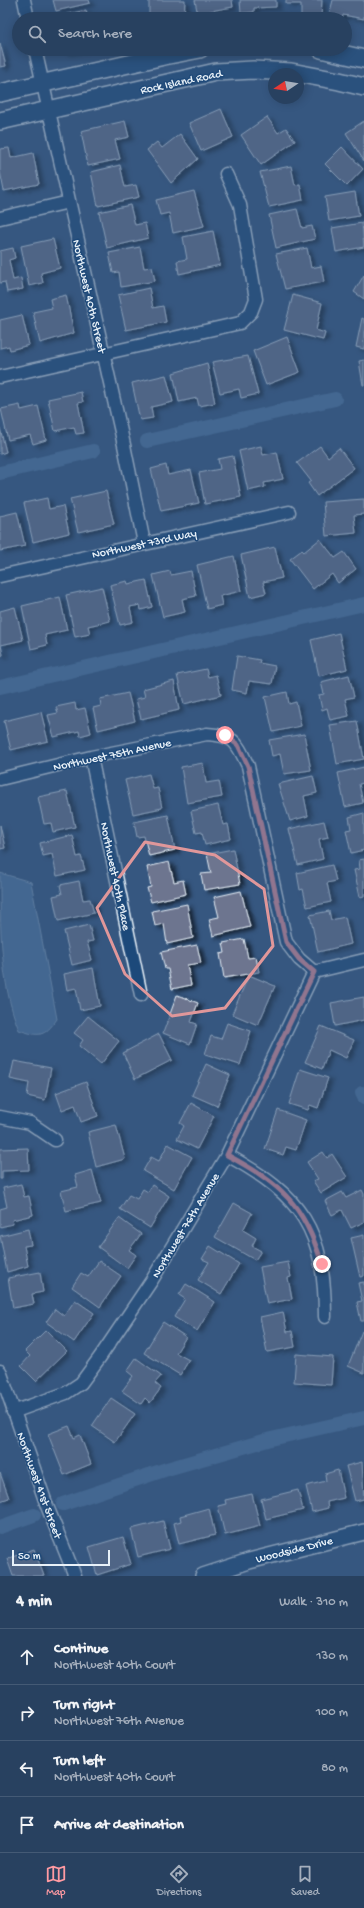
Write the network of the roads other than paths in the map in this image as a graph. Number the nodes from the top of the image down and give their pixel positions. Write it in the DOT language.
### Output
graph roads {
  1 [pos="24,0"];
  2 [pos="27,12"];
  3 [pos="36,56"];
  4 [pos="168,56"];
  5 [pos="351,56"];
  6 [pos="364,59"];
  7 [pos="42,84"];
  8 [pos="364,87"];
  9 [pos="0,93"];
  10 [pos="48,111"];
  11 [pos="0,121"];
  12 [pos="226,174"];
  13 [pos="69,202"];
  14 [pos="0,218"];
  15 [pos="104,354"];
  16 [pos="0,377"];
  17 [pos="289,512"];
  18 [pos="144,543"];
  19 [pos="0,576"];
  20 [pos="91,757"];
  21 [pos="0,779"];
  22 [pos="364,960"];
  23 [pos="314,972"];
  24 [pos="141,995"];
  25 [pos="0,1117"];
  26 [pos="55,1140"];
  27 [pos="227,1155"];
  28 [pos="325,1316"];
  29 [pos="0,1371"];
  30 [pos="13,1412"];
  31 [pos="364,1532"];
  32 [pos="75,1576"];
  33 [pos="203,1576"];
  1 -- 2 [label="street"];
  3 -- 7 [label="street, Northwest 40th Street"];
  4 -- 7 [label="main road"];
  5 -- 6 [label="main road"];
  7 -- 9 [label="main road"];
  7 -- 10 [label="street, Northwest 40th Street"];
  8 -- 10 [label="main road, Rock Island Road"];
  10 -- 11 [label="main road, Rock Island Road"];
  10 -- 13 [label="street, Northwest 40th Street"];
  12 -- 15 [label="street"];
  13 -- 14 [label="street"];
  13 -- 15 [label="street, Northwest 40th Street"];
  15 -- 16 [label="street"];
  15 -- 18 [label="street, Northwest 40th Street"];
  17 -- 18 [label="street, Northwest 73rd Way"];
  18 -- 19 [label="street, Northwest 73rd Way"];
  20 -- 21 [label="street, Northwest 75th Avenue"];
  20 -- 23 [label="street, Northwest 75th Avenue"];
  20 -- 24 [label="street, Northwest 40th Place"];
  22 -- 23 [label="street"];
  23 -- 27 [label="street, Northwest 76th Avenue"];
  25 -- 26 [label="street"];
  27 -- 28 [label="street"];
  27 -- 30 [label="street, Northwest 76th Avenue"];
  29 -- 30 [label="street, Northwest 41st Street"];
  30 -- 32 [label="street, Northwest 41st Street"];
  31 -- 33 [label="street, Woodside Drive"];
}
